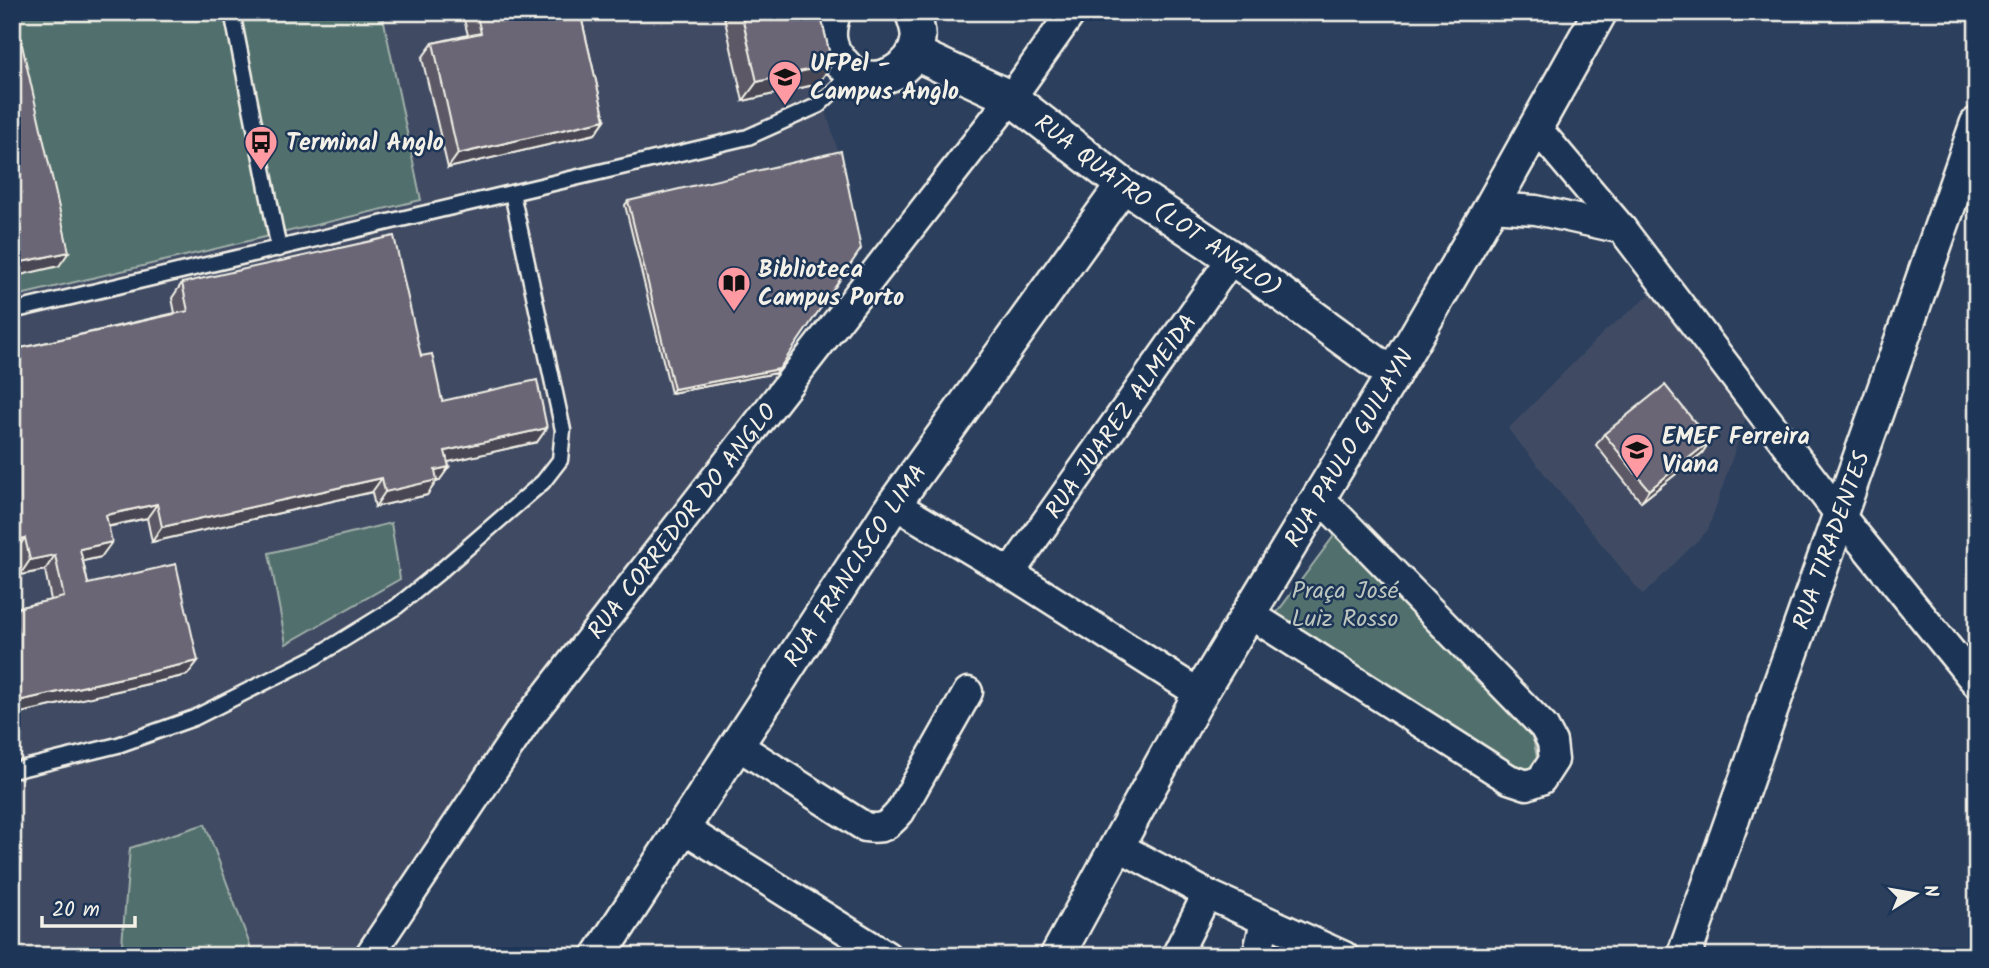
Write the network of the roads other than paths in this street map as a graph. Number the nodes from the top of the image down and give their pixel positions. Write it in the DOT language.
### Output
graph roads {
  1 [pos="232,12"];
  2 [pos="912,12"];
  3 [pos="1072,12"];
  4 [pos="1600,12"];
  5 [pos="828,21"];
  6 [pos="914,53"];
  7 [pos="852,73"];
  8 [pos="1011,98"];
  9 [pos="1977,124"];
  10 [pos="1535,126"];
  11 [pos="1123,185"];
  12 [pos="512,193"];
  13 [pos="1491,207"];
  14 [pos="1622,229"];
  15 [pos="279,249"];
  16 [pos="1232,258"];
  17 [pos="12,312"];
  18 [pos="1393,375"];
  19 [pos="1319,497"];
  20 [pos="894,504"];
  21 [pos="1839,514"];
  22 [pos="1010,573"];
  23 [pos="1248,613"];
  24 [pos="1977,684"];
  25 [pos="968,692"];
  26 [pos="1200,694"];
  27 [pos="737,746"];
  28 [pos="12,771"];
  29 [pos="682,828"];
  30 [pos="1116,845"];
  31 [pos="1207,894"];
  32 [pos="1265,921"];
  33 [pos="369,956"];
  34 [pos="599,956"];
  35 [pos="887,956"];
  36 [pos="1057,956"];
  37 [pos="1176,956"];
  38 [pos="1257,956"];
  39 [pos="1344,956"];
  40 [pos="1684,956"];
  1 -- 15 [label="lane"];
  2 -- 6 [label="street"];
  3 -- 8 [label="street, RUA CORREDOR DO ANGLO"];
  4 -- 10 [label="street, RUA PAULO GUILAYN"];
  5 -- 7 [label="street"];
  6 -- 7 [label="street"];
  6 -- 8 [label="street, RUA QUATRO (LOT ANGLO)"];
  7 -- 12 [label="lane"];
  8 -- 11 [label="street, RUA QUATRO (LOT ANGLO)"];
  8 -- 33 [label="street, RUA CORREDOR DO ANGLO"];
  9 -- 21 [label="street, RUA TIRADENTES"];
  10 -- 13 [label="street, RUA PAULO GUILAYN"];
  10 -- 14 [label="street"];
  11 -- 16 [label="street, RUA QUATRO (LOT ANGLO)"];
  11 -- 20 [label="street, RUA FRANCISCO LIMA"];
  12 -- 15 [label="lane"];
  12 -- 28 [label="lane"];
  13 -- 14 [label="street"];
  13 -- 18 [label="street, RUA PAULO GUILAYN"];
  14 -- 21 [label="street"];
  15 -- 17 [label="lane"];
  16 -- 18 [label="street, RUA QUATRO (LOT ANGLO)"];
  16 -- 22 [label="street, RUA JUAREZ ALMEIDA"];
  18 -- 19 [label="street, RUA PAULO GUILAYN"];
  19 -- 23 [label="street, RUA PAULO GUILAYN"];
  19 -- 23 [label="street"];
  20 -- 22 [label="street"];
  20 -- 27 [label="street, RUA FRANCISCO LIMA"];
  21 -- 24 [label="street"];
  21 -- 40 [label="street, RUA TIRADENTES"];
  22 -- 26 [label="street"];
  23 -- 26 [label="street, RUA PAULO GUILAYN"];
  25 -- 27 [label="street"];
  26 -- 30 [label="street, RUA PAULO GUILAYN"];
  27 -- 29 [label="street, RUA FRANCISCO LIMA"];
  29 -- 34 [label="street, RUA FRANCISCO LIMA"];
  29 -- 35 [label="street"];
  30 -- 31 [label="street"];
  30 -- 36 [label="street, RUA PAULO GUILAYN"];
  31 -- 32 [label="street"];
  31 -- 37 [label="street"];
  32 -- 38 [label="street"];
  32 -- 39 [label="street"];
}
